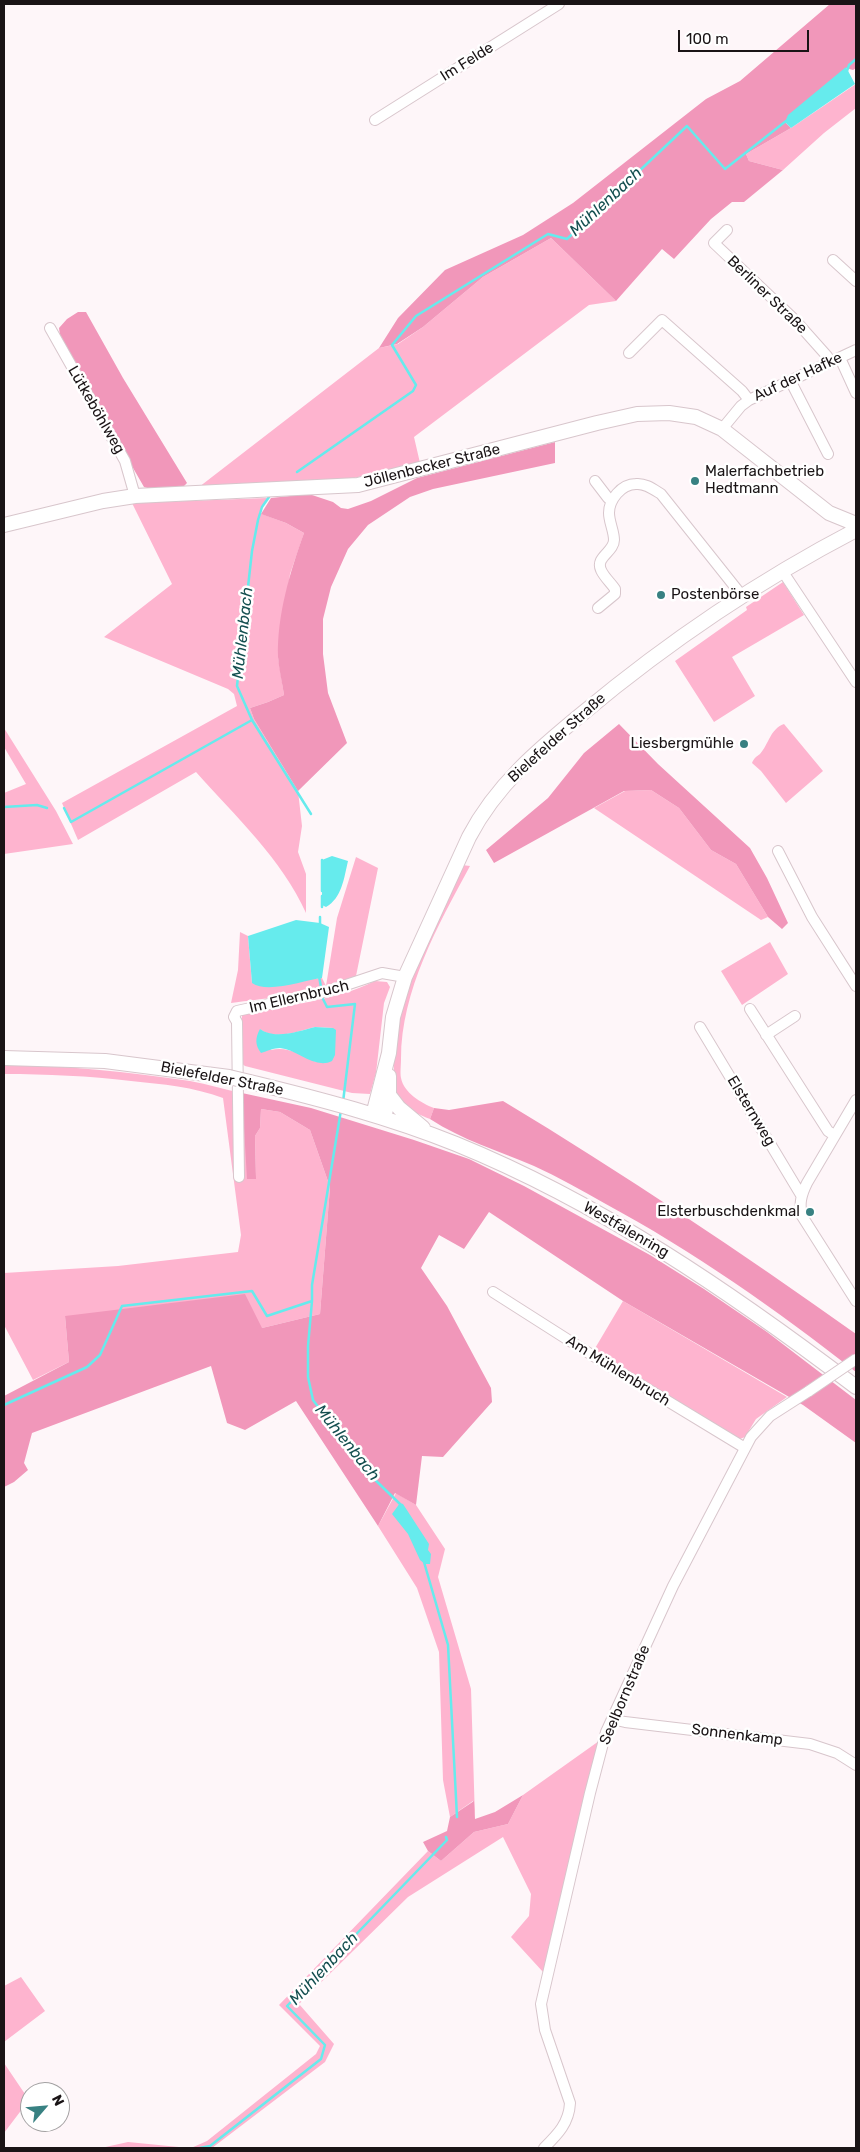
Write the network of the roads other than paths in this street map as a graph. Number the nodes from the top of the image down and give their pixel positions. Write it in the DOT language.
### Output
graph roads {
  1 [pos="559,4"];
  2 [pos="375,120"];
  3 [pos="727,230"];
  4 [pos="833,260"];
  5 [pos="856,281"];
  6 [pos="50,328"];
  7 [pos="856,350"];
  8 [pos="629,353"];
  9 [pos="835,360"];
  10 [pos="791,382"];
  11 [pos="856,393"];
  12 [pos="749,400"];
  13 [pos="724,426"];
  14 [pos="828,454"];
  15 [pos="595,481"];
  16 [pos="135,496"];
  17 [pos="613,499"];
  18 [pos="829,512"];
  19 [pos="856,524"];
  20 [pos="4,525"];
  21 [pos="856,530"];
  22 [pos="841,538"];
  23 [pos="783,572"];
  24 [pos="743,597"];
  25 [pos="598,608"];
  26 [pos="856,682"];
  27 [pos="778,851"];
  28 [pos="405,977"];
  29 [pos="856,986"];
  30 [pos="750,1009"];
  31 [pos="795,1016"];
  32 [pos="700,1027"];
  33 [pos="766,1035"];
  34 [pos="389,1053"];
  35 [pos="4,1058"];
  36 [pos="390,1095"];
  37 [pos="856,1100"];
  38 [pos="379,1116"];
  39 [pos="430,1134"];
  40 [pos="834,1135"];
  41 [pos="240,1176"];
  42 [pos="801,1195"];
  43 [pos="493,1292"];
  44 [pos="856,1301"];
  45 [pos="856,1359"];
  46 [pos="856,1387"];
  47 [pos="745,1448"];
  48 [pos="612,1719"];
  49 [pos="856,1765"];
  50 [pos="544,2148"];
  1 -- 2 [label="street, Im Felde"];
  3 -- 9 [label="street, Berliner Straße"];
  4 -- 5 [label="street"];
  6 -- 16 [label="street, Lütkeböhlweg"];
  7 -- 9 [label="street, Auf der Hafke"];
  8 -- 12 [label="street"];
  9 -- 10 [label="street, Auf der Hafke"];
  9 -- 11 [label="street"];
  10 -- 12 [label="street, Auf der Hafke"];
  10 -- 14 [label="street"];
  12 -- 13 [label="street, Auf der Hafke"];
  13 -- 16 [label="main road, Jöllenbecker Straße"];
  13 -- 18 [label="main road, Jöllenbecker Straße"];
  15 -- 17 [label="street"];
  16 -- 20 [label="main road, Jöllenbecker Straße"];
  17 -- 24 [label="street"];
  17 -- 25 [label="street"];
  18 -- 19 [label="main road, Jöllenbecker Straße"];
  18 -- 22 [label="main road, Jöllenbecker Straße"];
  21 -- 22 [label="main road, Bielefelder Straße"];
  22 -- 23 [label="main road, Bielefelder Straße"];
  23 -- 24 [label="main road, Bielefelder Straße"];
  23 -- 26 [label="street"];
  24 -- 28 [label="main road, Bielefelder Straße"];
  27 -- 29 [label="street"];
  28 -- 34 [label="main road, Bielefelder Straße"];
  28 -- 41 [label="street, Im Ellernbruch"];
  30 -- 33 [label="street"];
  31 -- 33 [label="street"];
  32 -- 42 [label="street, Elsternweg"];
  33 -- 40 [label="street"];
  34 -- 36 [label="main road, Bielefelder Straße"];
  34 -- 38 [label="main road, Bielefelder Straße"];
  35 -- 38 [label="main road, Bielefelder Straße, bridge"];
  36 -- 38 [label="main road, Bielefelder Straße"];
  36 -- 39 [label="main road"];
  37 -- 40 [label="street"];
  38 -- 39 [label="main road, Westfalenring"];
  39 -- 46 [label="main road, Westfalenring"];
  40 -- 42 [label="street"];
  42 -- 44 [label="street"];
  43 -- 47 [label="street, Am Mühlenbruch"];
  45 -- 47 [label="street, Seelbornstraße, bridge"];
  47 -- 48 [label="street, Seelbornstraße"];
  48 -- 49 [label="street, Sonnenkamp"];
  48 -- 50 [label="street, Seelbornstraße"];
}
